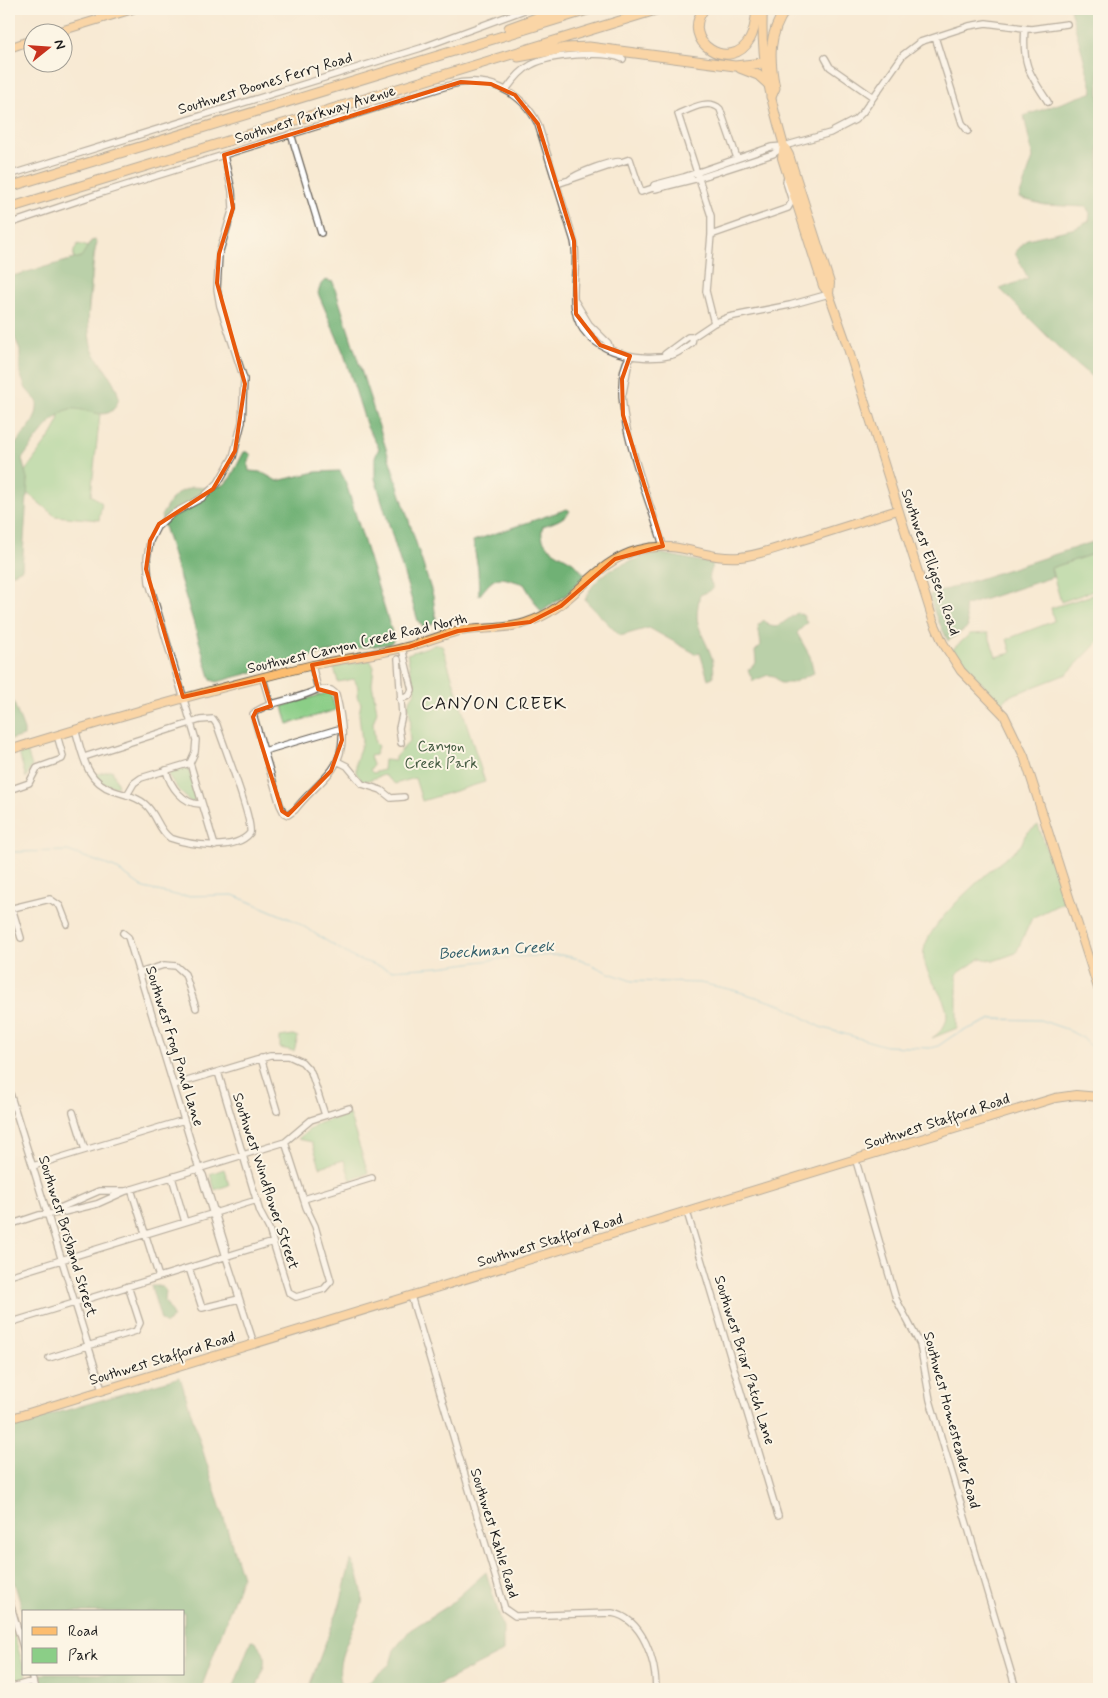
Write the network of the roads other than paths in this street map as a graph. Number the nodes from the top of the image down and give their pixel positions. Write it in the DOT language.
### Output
graph roads {
  1 [pos="133,9"];
  2 [pos="527,9"];
  3 [pos="561,9"];
  4 [pos="591,9"];
  5 [pos="659,9"];
  6 [pos="704,9"];
  7 [pos="757,9"];
  8 [pos="763,9"];
  9 [pos="786,9"];
  10 [pos="116,11"];
  11 [pos="1066,24"];
  12 [pos="72,27"];
  13 [pos="1024,28"];
  14 [pos="935,36"];
  15 [pos="22,43"];
  16 [pos="9,48"];
  17 [pos="441,54"];
  18 [pos="824,58"];
  19 [pos="623,59"];
  20 [pos="484,63"];
  21 [pos="763,63"];
  22 [pos="735,66"];
  23 [pos="768,84"];
  24 [pos="506,90"];
  25 [pos="770,97"];
  26 [pos="873,97"];
  27 [pos="1048,102"];
  28 [pos="968,131"];
  29 [pos="291,134"];
  30 [pos="784,146"];
  31 [pos="224,155"];
  32 [pos="737,158"];
  33 [pos="787,174"];
  34 [pos="9,175"];
  35 [pos="698,176"];
  36 [pos="557,184"];
  37 [pos="9,187"];
  38 [pos="9,208"];
  39 [pos="9,224"];
  40 [pos="321,233"];
  41 [pos="712,235"];
  42 [pos="829,294"];
  43 [pos="714,323"];
  44 [pos="630,356"];
  45 [pos="898,510"];
  46 [pos="663,546"];
  47 [pos="402,648"];
  48 [pos="398,659"];
  49 [pos="312,665"];
  50 [pos="263,679"];
  51 [pos="318,689"];
  52 [pos="184,697"];
  53 [pos="400,699"];
  54 [pos="271,706"];
  55 [pos="191,722"];
  56 [pos="342,728"];
  57 [pos="75,729"];
  58 [pos="57,735"];
  59 [pos="401,742"];
  60 [pos="9,750"];
  61 [pos="264,752"];
  62 [pos="84,756"];
  63 [pos="337,761"];
  64 [pos="190,763"];
  65 [pos="166,770"];
  66 [pos="9,790"];
  67 [pos="127,795"];
  68 [pos="404,797"];
  69 [pos="202,804"];
  70 [pos="215,846"];
  71 [pos="10,909"];
  72 [pos="66,924"];
  73 [pos="124,933"];
  74 [pos="21,938"];
  75 [pos="139,973"];
  76 [pos="1099,991"];
  77 [pos="196,1008"];
  78 [pos="261,1058"];
  79 [pos="218,1072"];
  80 [pos="174,1085"];
  81 [pos="9,1090"];
  82 [pos="1099,1097"];
  83 [pos="349,1108"];
  84 [pos="277,1111"];
  85 [pos="73,1112"];
  86 [pos="325,1115"];
  87 [pos="184,1120"];
  88 [pos="285,1142"];
  89 [pos="84,1150"];
  90 [pos="243,1155"];
  91 [pos="856,1161"];
  92 [pos="33,1166"];
  93 [pos="199,1169"];
  94 [pos="172,1177"];
  95 [pos="372,1178"];
  96 [pos="128,1190"];
  97 [pos="304,1199"];
  98 [pos="257,1200"];
  99 [pos="56,1212"];
  100 [pos="687,1212"];
  101 [pos="213,1213"];
  102 [pos="44,1215"];
  103 [pos="185,1222"];
  104 [pos="9,1225"];
  105 [pos="9,1229"];
  106 [pos="145,1234"];
  107 [pos="273,1242"];
  108 [pos="226,1256"];
  109 [pos="62,1260"];
  110 [pos="189,1268"];
  111 [pos="9,1276"];
  112 [pos="159,1277"];
  113 [pos="128,1286"];
  114 [pos="411,1296"];
  115 [pos="239,1299"];
  116 [pos="75,1303"];
  117 [pos="9,1323"];
  118 [pos="254,1344"];
  119 [pos="89,1346"];
  120 [pos="49,1358"];
  121 [pos="102,1390"];
  122 [pos="9,1419"];
  123 [pos="778,1516"];
  124 [pos="9,1600"];
  125 [pos="22,1643"];
  126 [pos="32,1678"];
  127 [pos="9,1688"];
  128 [pos="36,1689"];
  129 [pos="656,1689"];
  130 [pos="1016,1689"];
  1 -- 10 [label="main road"];
  2 -- 34 [label="street, Southwest Boones Ferry Road"];
  3 -- 17 [label="highway"];
  4 -- 17 [label="highway"];
  5 -- 20 [label="highway"];
  6 -- 7 [label="highway"];
  8 -- 21 [label="main road, Southwest Elligsen Road"];
  9 -- 25 [label="highway"];
  10 -- 12 [label="main road"];
  11 -- 13 [label="street"];
  13 -- 14 [label="street"];
  13 -- 27 [label="street"];
  14 -- 26 [label="street"];
  14 -- 28 [label="street"];
  15 -- 16 [label="main road"];
  17 -- 37 [label="highway"];
  18 -- 26 [label="street"];
  19 -- 24 [label="street"];
  20 -- 22 [label="highway"];
  20 -- 38 [label="highway"];
  21 -- 22 [label="highway"];
  21 -- 23 [label="main road, Southwest Elligsen Road"];
  22 -- 23 [label="highway"];
  23 -- 25 [label="main road, Southwest Elligsen Road"];
  24 -- 29 [label="street, Southwest Parkway Avenue"];
  24 -- 36 [label="street"];
  25 -- 30 [label="main road, Southwest Elligsen Road"];
  26 -- 30 [label="street"];
  29 -- 31 [label="street, Southwest Parkway Avenue"];
  29 -- 40 [label="street"];
  30 -- 32 [label="street"];
  30 -- 33 [label="main road, Southwest Elligsen Road"];
  30 -- 35 [label="street"];
  30 -- 42 [label="main road, Southwest Elligsen Road"];
  31 -- 39 [label="street, Southwest Parkway Avenue"];
  31 -- 52 [label="street"];
  32 -- 35 [label="street"];
  32 -- 35 [label="street"];
  33 -- 41 [label="street"];
  33 -- 42 [label="main road, Southwest Elligsen Road"];
  35 -- 36 [label="street"];
  35 -- 41 [label="street"];
  36 -- 44 [label="street"];
  41 -- 43 [label="street"];
  42 -- 43 [label="street"];
  42 -- 45 [label="main road, Southwest Elligsen Road"];
  43 -- 44 [label="street"];
  44 -- 46 [label="street"];
  45 -- 46 [label="main road, Southwest Canyon Creek Road North"];
  45 -- 76 [label="main road, Southwest Elligsen Road"];
  46 -- 47 [label="main road, Southwest Canyon Creek Road North"];
  47 -- 49 [label="main road, Southwest Canyon Creek Road North"];
  47 -- 53 [label="street"];
  48 -- 53 [label="street"];
  49 -- 50 [label="main road, Southwest Canyon Creek Road North"];
  49 -- 51 [label="street"];
  50 -- 52 [label="main road, Southwest Canyon Creek Road North"];
  50 -- 54 [label="street"];
  51 -- 54 [label="street"];
  51 -- 56 [label="street"];
  52 -- 55 [label="street"];
  52 -- 57 [label="main road, Southwest Canyon Creek Road North"];
  53 -- 59 [label="street"];
  54 -- 61 [label="street"];
  55 -- 62 [label="street"];
  55 -- 64 [label="street"];
  55 -- 70 [label="street"];
  56 -- 61 [label="street"];
  56 -- 63 [label="street"];
  57 -- 58 [label="main road, Southwest Canyon Creek Road North"];
  57 -- 62 [label="street"];
  58 -- 60 [label="main road, Southwest Canyon Creek Road North"];
  58 -- 66 [label="street"];
  61 -- 63 [label="street"];
  62 -- 67 [label="street"];
  63 -- 68 [label="street"];
  64 -- 65 [label="street"];
  64 -- 69 [label="street"];
  65 -- 67 [label="street"];
  65 -- 69 [label="street"];
  67 -- 70 [label="street"];
  69 -- 70 [label="street"];
  71 -- 72 [label="street"];
  71 -- 74 [label="street"];
  73 -- 75 [label="street, Southwest Frog Pond Lane"];
  75 -- 77 [label="street"];
  75 -- 80 [label="street, Southwest Frog Pond Lane"];
  78 -- 79 [label="street"];
  78 -- 84 [label="street"];
  78 -- 86 [label="street"];
  79 -- 80 [label="street"];
  79 -- 90 [label="street, Southwest Windflower Street"];
  80 -- 87 [label="street, Southwest Frog Pond Lane"];
  81 -- 92 [label="street, Southwest Brisband Street"];
  82 -- 91 [label="main road, Southwest Stafford Road"];
  83 -- 86 [label="street"];
  85 -- 89 [label="street"];
  86 -- 88 [label="street"];
  87 -- 89 [label="street"];
  87 -- 93 [label="street, Southwest Frog Pond Lane"];
  88 -- 90 [label="street"];
  88 -- 97 [label="street"];
  89 -- 92 [label="street"];
  90 -- 93 [label="street"];
  90 -- 98 [label="street, Southwest Windflower Street"];
  91 -- 100 [label="main road, Southwest Stafford Road"];
  91 -- 130 [label="street, Southwest Homesteader Road"];
  92 -- 102 [label="street, Southwest Brisband Street"];
  93 -- 94 [label="street"];
  93 -- 101 [label="street, Southwest Frog Pond Lane"];
  94 -- 96 [label="street"];
  94 -- 103 [label="street"];
  95 -- 97 [label="street"];
  96 -- 99 [label="street"];
  96 -- 99 [label="street"];
  96 -- 106 [label="street"];
  97 -- 107 [label="street, Southwest Windflower Street"];
  98 -- 101 [label="street"];
  98 -- 107 [label="street, Southwest Windflower Street"];
  99 -- 102 [label="street"];
  100 -- 114 [label="main road, Southwest Stafford Road"];
  100 -- 123 [label="street, Southwest Briar Patch Lane"];
  101 -- 103 [label="street"];
  101 -- 108 [label="street, Southwest Frog Pond Lane"];
  102 -- 104 [label="street"];
  102 -- 105 [label="street"];
  102 -- 109 [label="street, Southwest Brisband Street"];
  103 -- 106 [label="street"];
  106 -- 109 [label="street"];
  106 -- 112 [label="street"];
  107 -- 108 [label="street"];
  108 -- 110 [label="street"];
  108 -- 115 [label="street, Southwest Frog Pond Lane"];
  109 -- 111 [label="street"];
  109 -- 116 [label="street, Southwest Brisband Street"];
  110 -- 112 [label="street"];
  110 -- 115 [label="street"];
  112 -- 113 [label="street"];
  113 -- 116 [label="street"];
  113 -- 119 [label="street"];
  114 -- 118 [label="main road, Southwest Stafford Road"];
  114 -- 129 [label="street, Southwest Kahle Road"];
  115 -- 118 [label="street, Southwest Frog Pond Lane"];
  116 -- 117 [label="street"];
  116 -- 119 [label="street, Southwest Brisband Street"];
  118 -- 121 [label="main road, Southwest Stafford Road"];
  119 -- 120 [label="street"];
  119 -- 121 [label="street, Southwest Brisband Street"];
  121 -- 122 [label="main road, Southwest Stafford Road"];
  124 -- 125 [label="street"];
  126 -- 127 [label="street"];
  126 -- 128 [label="street"];
}
